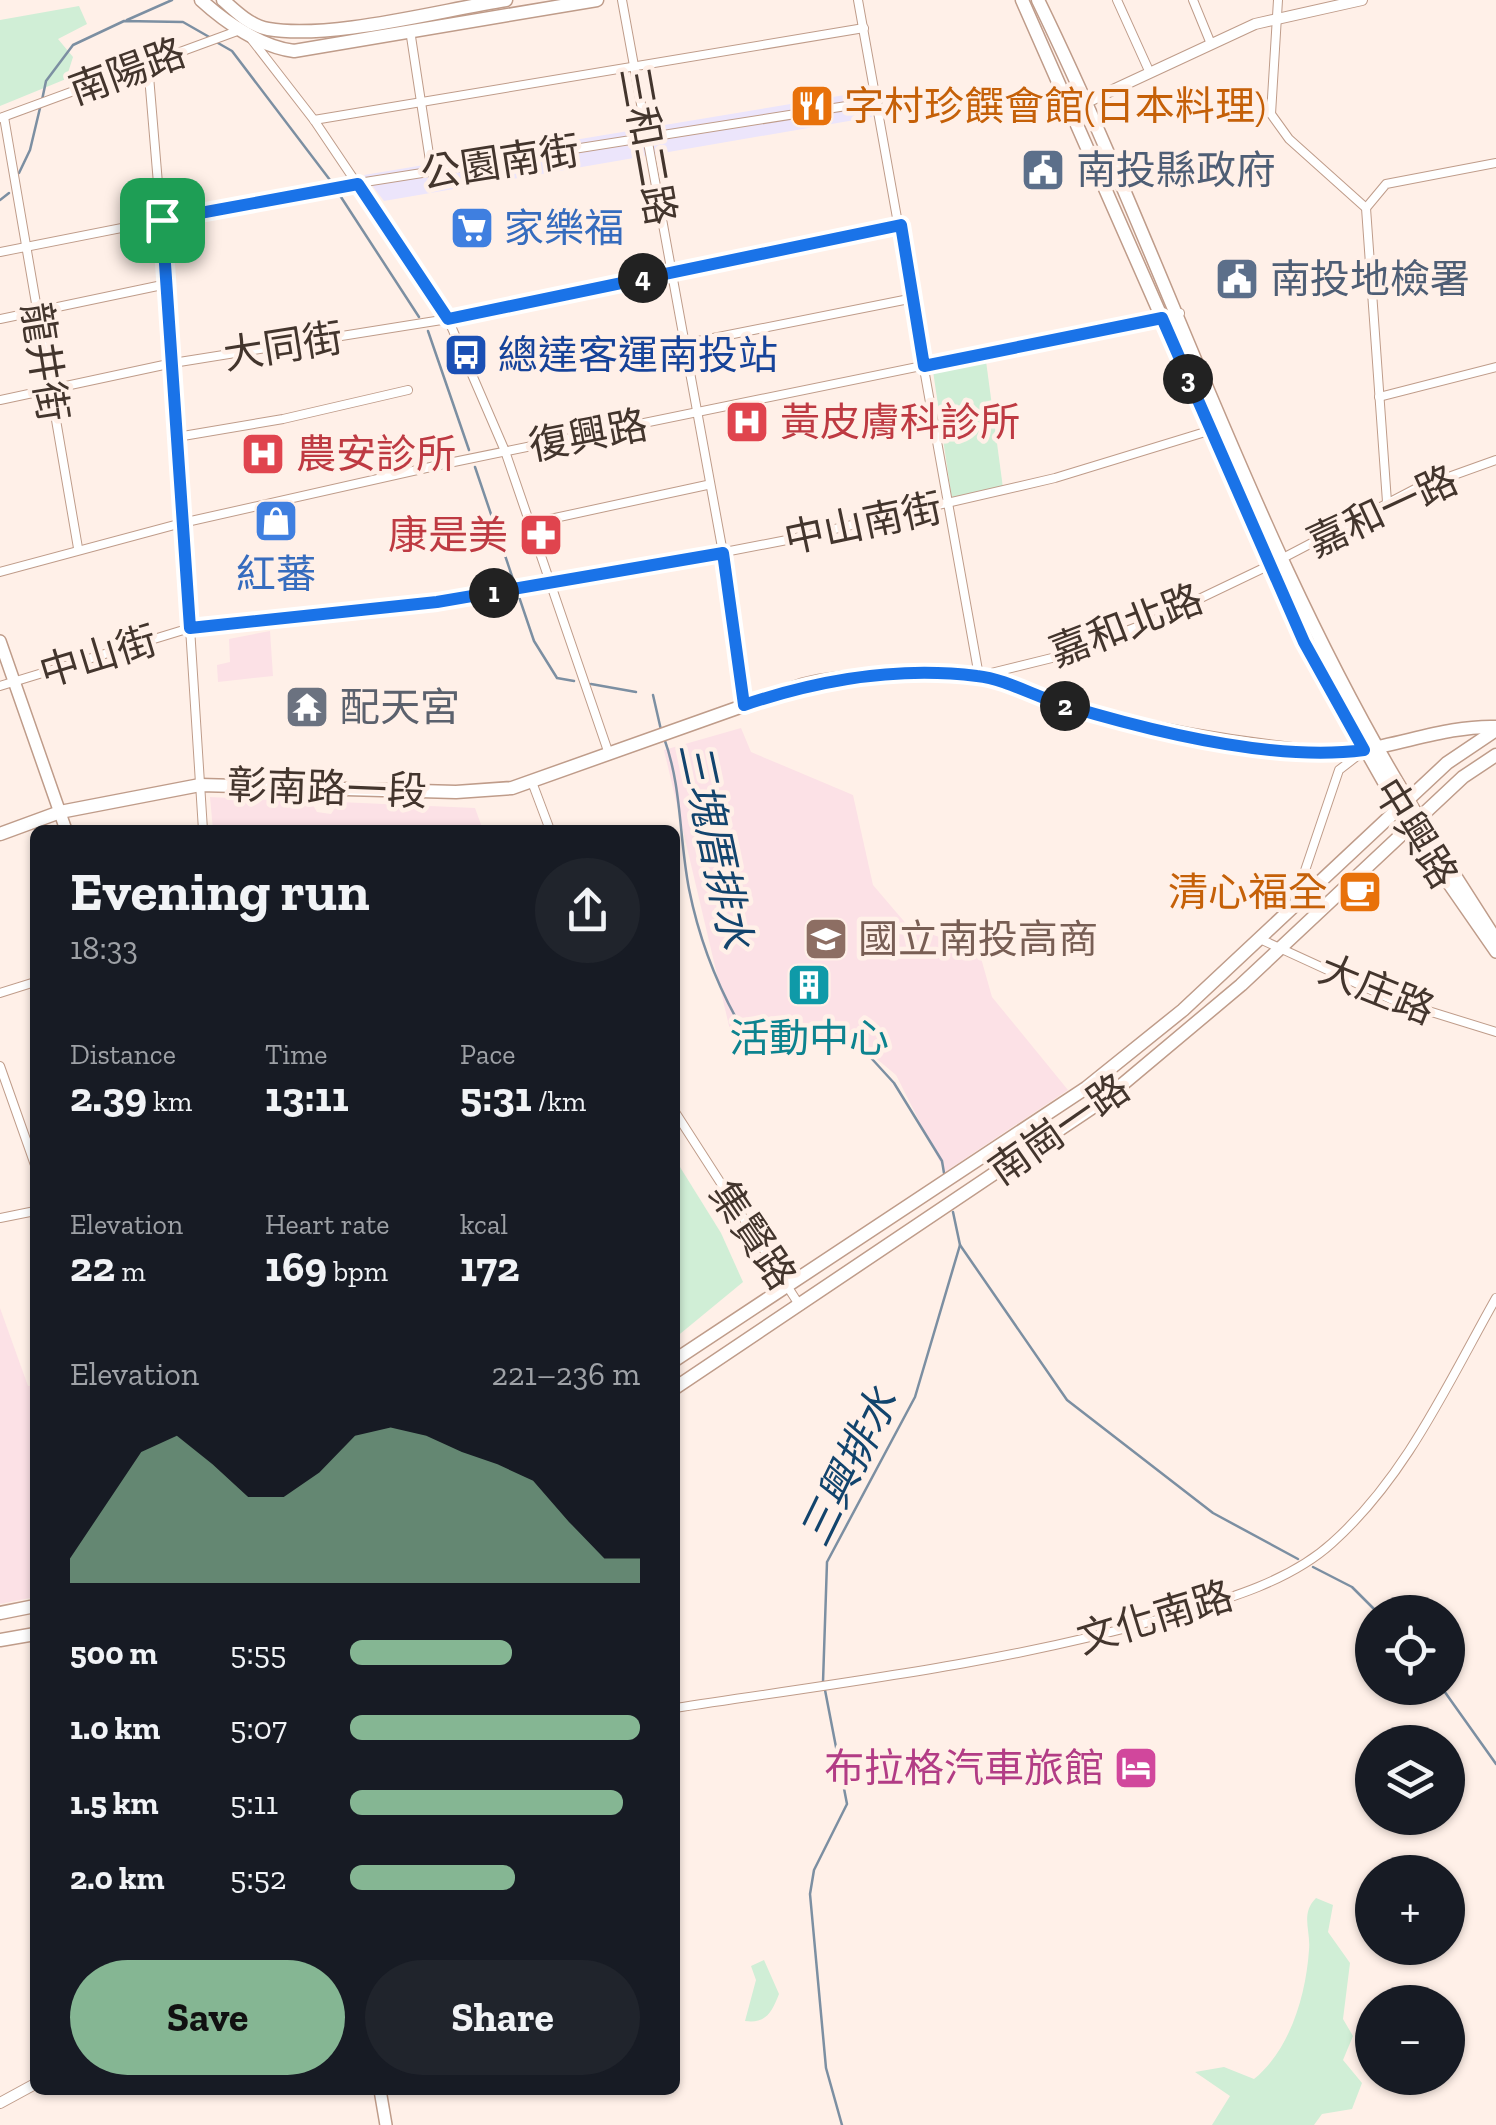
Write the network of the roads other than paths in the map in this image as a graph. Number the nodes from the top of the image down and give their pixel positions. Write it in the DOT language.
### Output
graph roads {
  1 [pos="201,0"];
  2 [pos="224,0"];
  3 [pos="506,0"];
  4 [pos="597,0"];
  5 [pos="622,0"];
  6 [pos="858,0"];
  7 [pos="1022,0"];
  8 [pos="1117,0"];
  9 [pos="1193,0"];
  10 [pos="1278,0"];
  11 [pos="1362,0"];
  12 [pos="1037,9"];
  13 [pos="235,11"];
  14 [pos="406,16"];
  15 [pos="1275,17"];
  16 [pos="334,28"];
  17 [pos="864,28"];
  18 [pos="243,29"];
  19 [pos="269,29"];
  20 [pos="411,31"];
  21 [pos="336,44"];
  22 [pos="1211,44"];
  23 [pos="148,64"];
  24 [pos="633,66"];
  25 [pos="1150,74"];
  26 [pos="878,101"];
  27 [pos="421,104"];
  28 [pos="1078,107"];
  29 [pos="2,117"];
  30 [pos="314,120"];
  31 [pos="645,138"];
  32 [pos="1496,162"];
  33 [pos="432,174"];
  34 [pos="358,184"];
  35 [pos="1366,208"];
  36 [pos="162,220"];
  37 [pos="901,225"];
  38 [pos="26,247"];
  39 [pos="0,252"];
  40 [pos="671,272"];
  41 [pos="168,284"];
  42 [pos="914,298"];
  43 [pos="36,310"];
  44 [pos="1180,313"];
  45 [pos="0,318"];
  46 [pos="1162,318"];
  47 [pos="448,319"];
  48 [pos="683,344"];
  49 [pos="174,362"];
  50 [pos="924,366"];
  51 [pos="1496,367"];
  52 [pos="48,389"];
  53 [pos="408,390"];
  54 [pos="1379,397"];
  55 [pos="0,400"];
  56 [pos="695,414"];
  57 [pos="1218,428"];
  58 [pos="177,436"];
  59 [pos="504,452"];
  60 [pos="1496,460"];
  61 [pos="708,485"];
  62 [pos="1387,502"];
  63 [pos="948,504"];
  64 [pos="182,523"];
  65 [pos="527,524"];
  66 [pos="78,548"];
  67 [pos="723,553"];
  68 [pos="1275,562"];
  69 [pos="0,572"];
  70 [pos="550,586"];
  71 [pos="500,592"];
  72 [pos="190,628"];
  73 [pos="0,641"];
  74 [pos="979,676"];
  75 [pos="6,684"];
  76 [pos="744,705"];
  77 [pos="1496,728"];
  78 [pos="1371,748"];
  79 [pos="609,754"];
  80 [pos="1496,755"];
  81 [pos="532,782"];
  82 [pos="200,785"];
  83 [pos="1403,804"];
  84 [pos="60,812"];
  85 [pos="1415,824"];
  86 [pos="64,825"];
  87 [pos="203,825"];
  88 [pos="548,825"];
  89 [pos="0,834"];
  90 [pos="1293,909"];
  91 [pos="1260,939"];
  92 [pos="1496,939"];
  93 [pos="1279,949"];
  94 [pos="1496,952"];
  95 [pos="30,983"];
  96 [pos="0,992"];
  97 [pos="1496,1032"];
  98 [pos="0,1066"];
  99 [pos="680,1120"];
  100 [pos="30,1151"];
  101 [pos="30,1212"];
  102 [pos="0,1218"];
  103 [pos="787,1286"];
  104 [pos="1496,1298"];
  105 [pos="801,1306"];
  106 [pos="680,1357"];
  107 [pos="680,1385"];
  108 [pos="30,1607"];
  109 [pos="0,1613"];
  110 [pos="30,1635"];
  111 [pos="0,1640"];
  112 [pos="680,1707"];
  113 [pos="30,2087"];
  114 [pos="381,2095"];
  115 [pos="0,2103"];
  116 [pos="386,2125"];
  1 -- 18 [label="main road"];
  2 -- 13 [label="main road"];
  3 -- 14 [label="main road"];
  4 -- 20 [label="main road"];
  5 -- 24 [label="street, 三和二路"];
  6 -- 17 [label="street"];
  7 -- 12 [label="main road, 中興路"];
  8 -- 25 [label="street"];
  9 -- 22 [label="street"];
  10 -- 15 [label="street"];
  11 -- 15 [label="street"];
  12 -- 28 [label="main road, 中興路"];
  13 -- 18 [label="street"];
  13 -- 19 [label="main road"];
  14 -- 16 [label="main road"];
  14 -- 20 [label="street"];
  15 -- 22 [label="street"];
  15 -- 35 [label="street"];
  16 -- 19 [label="main road"];
  16 -- 21 [label="main road"];
  17 -- 24 [label="street"];
  17 -- 26 [label="street"];
  18 -- 19 [label="street, 南陽路"];
  18 -- 21 [label="main road"];
  18 -- 23 [label="street, 南陽路"];
  18 -- 30 [label="street"];
  20 -- 21 [label="main road"];
  20 -- 27 [label="street"];
  22 -- 25 [label="street"];
  23 -- 29 [label="street, 南陽路"];
  23 -- 36 [label="street"];
  24 -- 27 [label="street"];
  24 -- 31 [label="street, 三和二路"];
  25 -- 28 [label="street"];
  26 -- 31 [label="street, 公園南街"];
  26 -- 37 [label="street"];
  27 -- 30 [label="street"];
  27 -- 33 [label="street"];
  28 -- 44 [label="main road, 中興路"];
  28 -- 46 [label="main road, 中興路"];
  29 -- 38 [label="street, 龍井街"];
  30 -- 34 [label="street"];
  31 -- 33 [label="street, 公園南街"];
  31 -- 40 [label="street, 三和二路"];
  32 -- 35 [label="street"];
  33 -- 34 [label="street, 公園南街"];
  34 -- 36 [label="street, 公園南街"];
  34 -- 47 [label="street"];
  35 -- 54 [label="street"];
  36 -- 38 [label="street, 公園南街"];
  36 -- 41 [label="street"];
  37 -- 40 [label="street, 大同街"];
  37 -- 42 [label="street"];
  38 -- 39 [label="street, 公園南街"];
  38 -- 43 [label="street, 龍井街"];
  40 -- 47 [label="street, 大同街"];
  40 -- 48 [label="street, 三和二路"];
  41 -- 43 [label="street"];
  41 -- 49 [label="street"];
  42 -- 48 [label="street"];
  42 -- 50 [label="street"];
  43 -- 45 [label="street"];
  43 -- 52 [label="street, 龍井街"];
  44 -- 46 [label="street, 復興路"];
  44 -- 57 [label="main road, 中興路"];
  46 -- 50 [label="street, 復興路"];
  46 -- 57 [label="main road, 中興路"];
  47 -- 49 [label="street, 大同街"];
  47 -- 59 [label="street"];
  48 -- 56 [label="street, 三和二路"];
  49 -- 52 [label="street, 大同街"];
  49 -- 58 [label="street"];
  50 -- 56 [label="street, 復興路"];
  50 -- 63 [label="street"];
  51 -- 54 [label="street"];
  52 -- 55 [label="street, 大同街"];
  52 -- 66 [label="street, 龍井街"];
  53 -- 58 [label="street"];
  54 -- 62 [label="street"];
  56 -- 59 [label="street, 復興路"];
  56 -- 61 [label="street, 三和二路"];
  57 -- 63 [label="street, 中山南街"];
  57 -- 68 [label="main road, 中興路"];
  58 -- 64 [label="street"];
  59 -- 64 [label="street, 復興路"];
  59 -- 65 [label="street"];
  60 -- 62 [label="street, 嘉和一路"];
  61 -- 65 [label="street"];
  61 -- 67 [label="street, 三和二路"];
  62 -- 68 [label="street, 嘉和一路"];
  63 -- 67 [label="street, 中山南街"];
  63 -- 74 [label="street"];
  64 -- 66 [label="street, 復興路"];
  64 -- 72 [label="street"];
  65 -- 70 [label="street"];
  66 -- 69 [label="street, 復興路"];
  67 -- 70 [label="street, 中山南街"];
  67 -- 76 [label="street, 三和二路"];
  68 -- 74 [label="street, 嘉和北路"];
  68 -- 78 [label="main road, 中興路"];
  70 -- 71 [label="street, 中山南街"];
  70 -- 79 [label="street"];
  71 -- 72 [label="street, 中山街"];
  72 -- 75 [label="street, 中山街"];
  72 -- 82 [label="street"];
  73 -- 75 [label="main road"];
  74 -- 76 [label="main road"];
  74 -- 78 [label="main road"];
  75 -- 84 [label="main road"];
  76 -- 79 [label="main road, 彰南路一段"];
  77 -- 78 [label="main road"];
  77 -- 83 [label="main road"];
  78 -- 83 [label="main road, 中興路"];
  78 -- 90 [label="street"];
  79 -- 81 [label="main road, 彰南路一段"];
  80 -- 85 [label="main road"];
  81 -- 82 [label="main road, 彰南路一段"];
  81 -- 88 [label="street"];
  82 -- 84 [label="main road, 彰南路一段"];
  82 -- 87 [label="street"];
  83 -- 85 [label="main road, 中興路"];
  83 -- 90 [label="main road, 南崗一路"];
  84 -- 86 [label="main road"];
  84 -- 89 [label="main road, 彰南路一段"];
  85 -- 92 [label="main road, 中興路"];
  85 -- 93 [label="main road, 南崗一路"];
  85 -- 94 [label="main road, 中興路"];
  90 -- 91 [label="main road, 南崗一路"];
  91 -- 93 [label="street, 大庄路"];
  91 -- 103 [label="main road, 南崗一路"];
  93 -- 97 [label="street, 大庄路"];
  93 -- 105 [label="main road, 南崗一路"];
  95 -- 96 [label="street"];
  98 -- 100 [label="street"];
  99 -- 103 [label="street, 集賢路"];
  101 -- 102 [label="street"];
  103 -- 105 [label="street, 集賢路"];
  103 -- 106 [label="main road, 南崗一路"];
  104 -- 112 [label="street, 文化南路"];
  105 -- 107 [label="main road, 南崗一路"];
  108 -- 109 [label="main road"];
  110 -- 111 [label="main road"];
  113 -- 115 [label="street"];
  114 -- 116 [label="main road"];
}
